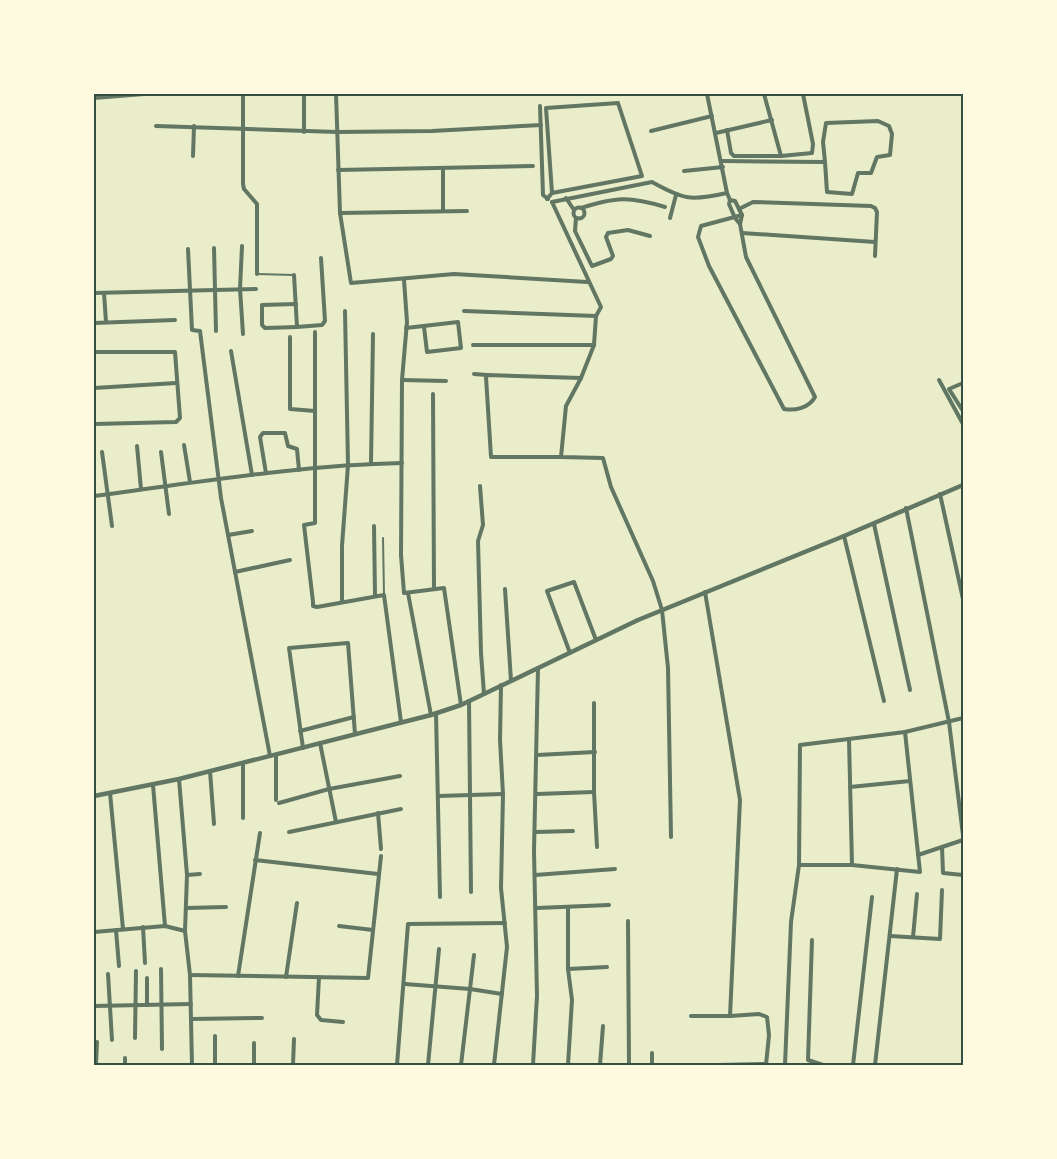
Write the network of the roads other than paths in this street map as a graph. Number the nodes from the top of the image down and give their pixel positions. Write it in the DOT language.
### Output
graph roads {
  1 [pos="144,94"];
  2 [pos="243,94"];
  3 [pos="304,94"];
  4 [pos="336,94"];
  5 [pos="364,94"];
  6 [pos="707,94"];
  7 [pos="764,94"];
  8 [pos="803,94"];
  9 [pos="113,95"];
  10 [pos="94,98"];
  11 [pos="540,106"];
  12 [pos="712,116"];
  13 [pos="772,120"];
  14 [pos="540,124"];
  15 [pos="156,126"];
  16 [pos="194,126"];
  17 [pos="243,128"];
  18 [pos="727,130"];
  19 [pos="651,131"];
  20 [pos="304,132"];
  21 [pos="337,132"];
  22 [pos="716,133"];
  23 [pos="193,156"];
  24 [pos="780,156"];
  25 [pos="722,161"];
  26 [pos="825,162"];
  27 [pos="533,166"];
  28 [pos="723,167"];
  29 [pos="443,169"];
  30 [pos="338,170"];
  31 [pos="684,172"];
  32 [pos="552,193"];
  33 [pos="727,193"];
  34 [pos="676,195"];
  35 [pos="547,198"];
  36 [pos="566,198"];
  37 [pos="730,200"];
  38 [pos="552,202"];
  39 [pos="665,207"];
  40 [pos="581,208"];
  41 [pos="738,209"];
  42 [pos="574,210"];
  43 [pos="443,211"];
  44 [pos="467,211"];
  45 [pos="340,214"];
  46 [pos="742,216"];
  47 [pos="576,218"];
  48 [pos="670,218"];
  49 [pos="735,218"];
  50 [pos="740,224"];
  51 [pos="742,233"];
  52 [pos="650,236"];
  53 [pos="875,242"];
  54 [pos="242,246"];
  55 [pos="214,248"];
  56 [pos="188,249"];
  57 [pos="874,256"];
  58 [pos="321,258"];
  59 [pos="257,274"];
  60 [pos="294,275"];
  61 [pos="404,280"];
  62 [pos="587,282"];
  63 [pos="240,289"];
  64 [pos="190,290"];
  65 [pos="216,290"];
  66 [pos="256,290"];
  67 [pos="94,293"];
  68 [pos="104,293"];
  69 [pos="296,304"];
  70 [pos="464,311"];
  71 [pos="345,312"];
  72 [pos="596,316"];
  73 [pos="175,320"];
  74 [pos="106,322"];
  75 [pos="94,323"];
  76 [pos="297,327"];
  77 [pos="424,327"];
  78 [pos="406,328"];
  79 [pos="216,331"];
  80 [pos="315,332"];
  81 [pos="243,334"];
  82 [pos="373,334"];
  83 [pos="290,338"];
  84 [pos="473,345"];
  85 [pos="594,346"];
  86 [pos="231,351"];
  87 [pos="94,352"];
  88 [pos="474,374"];
  89 [pos="487,375"];
  90 [pos="581,378"];
  91 [pos="402,380"];
  92 [pos="939,380"];
  93 [pos="446,381"];
  94 [pos="176,383"];
  95 [pos="963,383"];
  96 [pos="94,388"];
  97 [pos="433,394"];
  98 [pos="315,411"];
  99 [pos="963,411"];
  100 [pos="94,424"];
  101 [pos="963,424"];
  102 [pos="184,445"];
  103 [pos="137,446"];
  104 [pos="102,452"];
  105 [pos="160,452"];
  106 [pos="561,457"];
  107 [pos="402,463"];
  108 [pos="348,464"];
  109 [pos="371,464"];
  110 [pos="315,468"];
  111 [pos="299,470"];
  112 [pos="266,473"];
  113 [pos="252,475"];
  114 [pos="218,479"];
  115 [pos="190,482"];
  116 [pos="963,485"];
  117 [pos="165,486"];
  118 [pos="480,486"];
  119 [pos="142,489"];
  120 [pos="108,494"];
  121 [pos="940,494"];
  122 [pos="94,496"];
  123 [pos="906,508"];
  124 [pos="169,514"];
  125 [pos="874,524"];
  126 [pos="112,526"];
  127 [pos="374,526"];
  128 [pos="252,531"];
  129 [pos="228,535"];
  130 [pos="844,536"];
  131 [pos="383,538"];
  132 [pos="290,560"];
  133 [pos="235,572"];
  134 [pos="434,589"];
  135 [pos="505,589"];
  136 [pos="408,592"];
  137 [pos="705,592"];
  138 [pos="375,596"];
  139 [pos="384,596"];
  140 [pos="963,600"];
  141 [pos="342,602"];
  142 [pos="662,610"];
  143 [pos="596,640"];
  144 [pos="570,653"];
  145 [pos="538,668"];
  146 [pos="511,681"];
  147 [pos="501,685"];
  148 [pos="910,690"];
  149 [pos="484,694"];
  150 [pos="469,701"];
  151 [pos="884,701"];
  152 [pos="594,703"];
  153 [pos="461,705"];
  154 [pos="434,714"];
  155 [pos="354,717"];
  156 [pos="963,718"];
  157 [pos="401,722"];
  158 [pos="949,722"];
  159 [pos="300,731"];
  160 [pos="905,732"];
  161 [pos="356,734"];
  162 [pos="849,739"];
  163 [pos="320,743"];
  164 [pos="303,748"];
  165 [pos="595,752"];
  166 [pos="276,755"];
  167 [pos="537,755"];
  168 [pos="270,756"];
  169 [pos="243,763"];
  170 [pos="210,771"];
  171 [pos="400,776"];
  172 [pos="180,779"];
  173 [pos="910,781"];
  174 [pos="153,785"];
  175 [pos="850,787"];
  176 [pos="329,789"];
  177 [pos="594,792"];
  178 [pos="110,793"];
  179 [pos="503,794"];
  180 [pos="537,794"];
  181 [pos="470,795"];
  182 [pos="94,796"];
  183 [pos="438,796"];
  184 [pos="401,808"];
  185 [pos="378,813"];
  186 [pos="243,818"];
  187 [pos="336,822"];
  188 [pos="214,824"];
  189 [pos="573,831"];
  190 [pos="289,832"];
  191 [pos="535,832"];
  192 [pos="260,833"];
  193 [pos="963,835"];
  194 [pos="671,837"];
  195 [pos="963,840"];
  196 [pos="597,847"];
  197 [pos="942,847"];
  198 [pos="381,848"];
  199 [pos="918,855"];
  200 [pos="381,856"];
  201 [pos="255,860"];
  202 [pos="799,865"];
  203 [pos="852,865"];
  204 [pos="615,869"];
  205 [pos="897,869"];
  206 [pos="200,874"];
  207 [pos="378,874"];
  208 [pos="187,875"];
  209 [pos="536,875"];
  210 [pos="963,875"];
  211 [pos="942,890"];
  212 [pos="471,892"];
  213 [pos="917,894"];
  214 [pos="440,897"];
  215 [pos="872,897"];
  216 [pos="297,903"];
  217 [pos="609,905"];
  218 [pos="226,907"];
  219 [pos="568,907"];
  220 [pos="186,908"];
  221 [pos="537,908"];
  222 [pos="628,921"];
  223 [pos="505,923"];
  224 [pos="165,926"];
  225 [pos="339,926"];
  226 [pos="143,927"];
  227 [pos="123,929"];
  228 [pos="116,930"];
  229 [pos="373,930"];
  230 [pos="185,931"];
  231 [pos="94,932"];
  232 [pos="890,936"];
  233 [pos="913,937"];
  234 [pos="812,940"];
  235 [pos="439,949"];
  236 [pos="474,955"];
  237 [pos="145,963"];
  238 [pos="119,966"];
  239 [pos="607,967"];
  240 [pos="160,968"];
  241 [pos="568,969"];
  242 [pos="136,971"];
  243 [pos="108,974"];
  244 [pos="190,975"];
  245 [pos="238,976"];
  246 [pos="286,977"];
  247 [pos="319,977"];
  248 [pos="146,978"];
  249 [pos="405,984"];
  250 [pos="437,987"];
  251 [pos="470,989"];
  252 [pos="502,994"];
  253 [pos="191,1004"];
  254 [pos="135,1005"];
  255 [pos="147,1005"];
  256 [pos="162,1005"];
  257 [pos="94,1006"];
  258 [pos="110,1006"];
  259 [pos="691,1016"];
  260 [pos="730,1016"];
  261 [pos="262,1018"];
  262 [pos="191,1019"];
  263 [pos="343,1022"];
  264 [pos="602,1026"];
  265 [pos="215,1036"];
  266 [pos="135,1038"];
  267 [pos="294,1039"];
  268 [pos="112,1040"];
  269 [pos="97,1042"];
  270 [pos="254,1043"];
  271 [pos="162,1049"];
  272 [pos="652,1053"];
  273 [pos="125,1058"];
  274 [pos="96,1065"];
  275 [pos="125,1065"];
  276 [pos="192,1065"];
  277 [pos="215,1065"];
  278 [pos="254,1065"];
  279 [pos="294,1065"];
  280 [pos="397,1065"];
  281 [pos="428,1065"];
  282 [pos="461,1065"];
  283 [pos="494,1065"];
  284 [pos="533,1065"];
  285 [pos="568,1065"];
  286 [pos="600,1065"];
  287 [pos="629,1065"];
  288 [pos="652,1065"];
  289 [pos="718,1065"];
  290 [pos="766,1065"];
  291 [pos="785,1065"];
  292 [pos="823,1065"];
  293 [pos="852,1065"];
  294 [pos="875,1065"];
  1 -- 9 [label="street"];
  2 -- 17 [label="street"];
  3 -- 20 [label="street"];
  4 -- 5 [label="street"];
  4 -- 21 [label="street"];
  6 -- 12 [label="street"];
  7 -- 13 [label="street"];
  8 -- 24 [label="street"];
  9 -- 10 [label="street"];
  11 -- 14 [label="street"];
  12 -- 19 [label="street"];
  12 -- 22 [label="street"];
  13 -- 18 [label="street"];
  13 -- 24 [label="street"];
  14 -- 21 [label="street"];
  14 -- 35 [label="street"];
  15 -- 16 [label="street"];
  16 -- 17 [label="street"];
  16 -- 23 [label="street"];
  17 -- 20 [label="street"];
  17 -- 59 [label="street"];
  18 -- 22 [label="street"];
  18 -- 24 [label="street"];
  20 -- 21 [label="street"];
  21 -- 30 [label="street"];
  22 -- 25 [label="street"];
  25 -- 26 [label="street"];
  25 -- 28 [label="street"];
  26 -- 26 [label="street"];
  27 -- 29 [label="street"];
  28 -- 31 [label="street"];
  28 -- 33 [label="street"];
  29 -- 30 [label="street"];
  29 -- 43 [label="street"];
  30 -- 45 [label="street"];
  32 -- 32 [label="street"];
  32 -- 35 [label="street"];
  33 -- 34 [label="street"];
  33 -- 37 [label="street"];
  34 -- 36 [label="street"];
  34 -- 48 [label="street"];
  35 -- 38 [label="street"];
  36 -- 38 [label="street"];
  36 -- 42 [label="street"];
  37 -- 41 [label="street"];
  37 -- 49 [label="street"];
  38 -- 62 [label="street"];
  39 -- 40 [label="street"];
  40 -- 42 [label="street"];
  40 -- 47 [label="street"];
  41 -- 46 [label="street"];
  41 -- 53 [label="street"];
  42 -- 47 [label="street"];
  43 -- 44 [label="street"];
  43 -- 45 [label="street"];
  45 -- 61 [label="street"];
  46 -- 49 [label="street"];
  46 -- 50 [label="street"];
  47 -- 52 [label="street"];
  49 -- 50 [label="street"];
  49 -- 51 [label="street"];
  50 -- 51 [label="street"];
  51 -- 53 [label="street"];
  53 -- 57 [label="street"];
  54 -- 63 [label="street"];
  55 -- 65 [label="street"];
  56 -- 64 [label="street"];
  58 -- 76 [label="street"];
  59 -- 60 [label="lane"];
  60 -- 69 [label="street"];
  61 -- 62 [label="street"];
  61 -- 78 [label="street"];
  62 -- 72 [label="street"];
  63 -- 65 [label="street"];
  63 -- 66 [label="street"];
  63 -- 81 [label="street"];
  64 -- 65 [label="street"];
  64 -- 68 [label="street"];
  64 -- 114 [label="street"];
  65 -- 79 [label="street"];
  67 -- 68 [label="street"];
  68 -- 74 [label="street"];
  69 -- 76 [label="street"];
  69 -- 76 [label="street"];
  70 -- 72 [label="street"];
  71 -- 108 [label="street"];
  72 -- 85 [label="street"];
  73 -- 74 [label="street"];
  74 -- 75 [label="street"];
  77 -- 77 [label="street"];
  77 -- 78 [label="street"];
  78 -- 91 [label="street"];
  80 -- 98 [label="street"];
  82 -- 109 [label="street"];
  83 -- 98 [label="street"];
  84 -- 85 [label="street"];
  85 -- 90 [label="street"];
  86 -- 113 [label="street"];
  87 -- 94 [label="street"];
  88 -- 89 [label="street"];
  89 -- 90 [label="street"];
  89 -- 106 [label="street"];
  90 -- 106 [label="street"];
  91 -- 93 [label="street"];
  91 -- 107 [label="street"];
  92 -- 101 [label="street"];
  94 -- 96 [label="street"];
  94 -- 100 [label="street"];
  95 -- 99 [label="street"];
  97 -- 134 [label="street"];
  98 -- 110 [label="street"];
  102 -- 115 [label="street"];
  103 -- 119 [label="street"];
  104 -- 120 [label="street"];
  105 -- 117 [label="street"];
  106 -- 142 [label="street"];
  107 -- 109 [label="street"];
  107 -- 136 [label="street"];
  108 -- 109 [label="street"];
  108 -- 110 [label="street"];
  108 -- 141 [label="street"];
  110 -- 111 [label="street"];
  110 -- 141 [label="street"];
  111 -- 112 [label="street"];
  111 -- 112 [label="street"];
  112 -- 113 [label="street"];
  113 -- 114 [label="street"];
  114 -- 115 [label="street"];
  114 -- 129 [label="street"];
  115 -- 117 [label="street"];
  116 -- 121 [label="street"];
  117 -- 119 [label="street"];
  117 -- 124 [label="street"];
  118 -- 149 [label="street"];
  119 -- 120 [label="street"];
  120 -- 122 [label="street"];
  120 -- 126 [label="street"];
  121 -- 123 [label="street"];
  121 -- 140 [label="street"];
  123 -- 125 [label="street"];
  123 -- 158 [label="street"];
  125 -- 130 [label="street"];
  125 -- 148 [label="street"];
  127 -- 138 [label="street"];
  128 -- 129 [label="street"];
  129 -- 133 [label="street"];
  130 -- 137 [label="street"];
  130 -- 151 [label="street"];
  131 -- 139 [label="lane"];
  132 -- 133 [label="street"];
  133 -- 168 [label="street"];
  134 -- 136 [label="street"];
  134 -- 153 [label="street"];
  135 -- 146 [label="street"];
  136 -- 154 [label="street"];
  137 -- 142 [label="street"];
  137 -- 260 [label="street"];
  138 -- 139 [label="street"];
  138 -- 141 [label="street"];
  139 -- 157 [label="street"];
  142 -- 143 [label="street"];
  142 -- 194 [label="street"];
  143 -- 144 [label="street"];
  143 -- 144 [label="street"];
  144 -- 145 [label="street"];
  145 -- 146 [label="street"];
  145 -- 167 [label="street"];
  146 -- 147 [label="street"];
  147 -- 149 [label="street"];
  147 -- 179 [label="street"];
  149 -- 150 [label="street"];
  150 -- 153 [label="street"];
  150 -- 181 [label="street"];
  152 -- 165 [label="street"];
  153 -- 154 [label="street"];
  154 -- 157 [label="street"];
  154 -- 183 [label="street"];
  155 -- 159 [label="street"];
  155 -- 159 [label="street"];
  155 -- 161 [label="street"];
  156 -- 158 [label="street"];
  157 -- 161 [label="street"];
  158 -- 160 [label="street"];
  158 -- 193 [label="street"];
  159 -- 164 [label="street"];
  160 -- 162 [label="street"];
  160 -- 173 [label="street"];
  161 -- 163 [label="street"];
  162 -- 175 [label="street"];
  162 -- 202 [label="street"];
  163 -- 164 [label="street"];
  163 -- 176 [label="street"];
  164 -- 166 [label="street"];
  165 -- 167 [label="street"];
  165 -- 177 [label="street"];
  166 -- 168 [label="street"];
  166 -- 176 [label="street"];
  167 -- 180 [label="street"];
  168 -- 169 [label="street"];
  169 -- 170 [label="street"];
  169 -- 186 [label="street"];
  170 -- 172 [label="street"];
  170 -- 188 [label="street"];
  171 -- 176 [label="street"];
  172 -- 174 [label="street"];
  172 -- 208 [label="street"];
  173 -- 175 [label="street"];
  173 -- 199 [label="street"];
  174 -- 178 [label="street"];
  174 -- 224 [label="street"];
  175 -- 203 [label="street"];
  176 -- 187 [label="street"];
  177 -- 180 [label="street"];
  177 -- 196 [label="street"];
  178 -- 182 [label="street"];
  178 -- 227 [label="street"];
  179 -- 181 [label="street"];
  179 -- 223 [label="street"];
  180 -- 191 [label="street"];
  181 -- 183 [label="street"];
  181 -- 212 [label="street"];
  183 -- 214 [label="street"];
  184 -- 185 [label="street"];
  185 -- 187 [label="street"];
  185 -- 198 [label="street"];
  187 -- 190 [label="street"];
  189 -- 191 [label="street"];
  191 -- 209 [label="street"];
  192 -- 201 [label="street"];
  195 -- 197 [label="street"];
  197 -- 199 [label="street"];
  197 -- 210 [label="street"];
  199 -- 205 [label="street"];
  200 -- 207 [label="street"];
  201 -- 207 [label="street"];
  201 -- 245 [label="street"];
  202 -- 203 [label="street"];
  202 -- 291 [label="street"];
  203 -- 205 [label="street"];
  204 -- 209 [label="street"];
  205 -- 232 [label="street"];
  206 -- 208 [label="street"];
  207 -- 229 [label="street"];
  208 -- 220 [label="street"];
  209 -- 221 [label="street"];
  211 -- 233 [label="street"];
  213 -- 233 [label="street"];
  215 -- 293 [label="street"];
  216 -- 246 [label="street"];
  217 -- 219 [label="street"];
  218 -- 220 [label="street"];
  219 -- 221 [label="street"];
  219 -- 241 [label="street"];
  220 -- 230 [label="street"];
  221 -- 284 [label="street"];
  222 -- 287 [label="street"];
  223 -- 249 [label="street"];
  223 -- 252 [label="street"];
  224 -- 226 [label="street"];
  224 -- 230 [label="street"];
  225 -- 229 [label="street"];
  226 -- 227 [label="street"];
  226 -- 237 [label="street"];
  227 -- 228 [label="street"];
  228 -- 231 [label="street"];
  228 -- 238 [label="street"];
  229 -- 247 [label="street"];
  230 -- 244 [label="street"];
  232 -- 233 [label="street"];
  232 -- 294 [label="street"];
  234 -- 292 [label="street"];
  235 -- 250 [label="street"];
  236 -- 251 [label="street"];
  239 -- 241 [label="street"];
  240 -- 256 [label="street"];
  241 -- 285 [label="street"];
  242 -- 254 [label="street"];
  243 -- 258 [label="street"];
  244 -- 245 [label="street"];
  244 -- 253 [label="street"];
  245 -- 246 [label="street"];
  246 -- 247 [label="street"];
  247 -- 263 [label="street"];
  248 -- 255 [label="street"];
  249 -- 250 [label="street"];
  249 -- 280 [label="street"];
  250 -- 251 [label="street"];
  250 -- 281 [label="street"];
  251 -- 252 [label="street"];
  251 -- 282 [label="street"];
  252 -- 283 [label="street"];
  253 -- 256 [label="street"];
  253 -- 262 [label="street"];
  254 -- 255 [label="street"];
  254 -- 258 [label="street"];
  254 -- 266 [label="street"];
  255 -- 256 [label="street"];
  256 -- 271 [label="street"];
  257 -- 258 [label="street"];
  258 -- 268 [label="street"];
  259 -- 260 [label="street"];
  260 -- 290 [label="street"];
  261 -- 262 [label="street"];
  262 -- 276 [label="street"];
  264 -- 286 [label="street"];
  265 -- 277 [label="street"];
  267 -- 279 [label="street"];
  269 -- 274 [label="street"];
  270 -- 278 [label="street"];
  272 -- 288 [label="street"];
  273 -- 275 [label="street"];
  289 -- 290 [label="street"];
}
